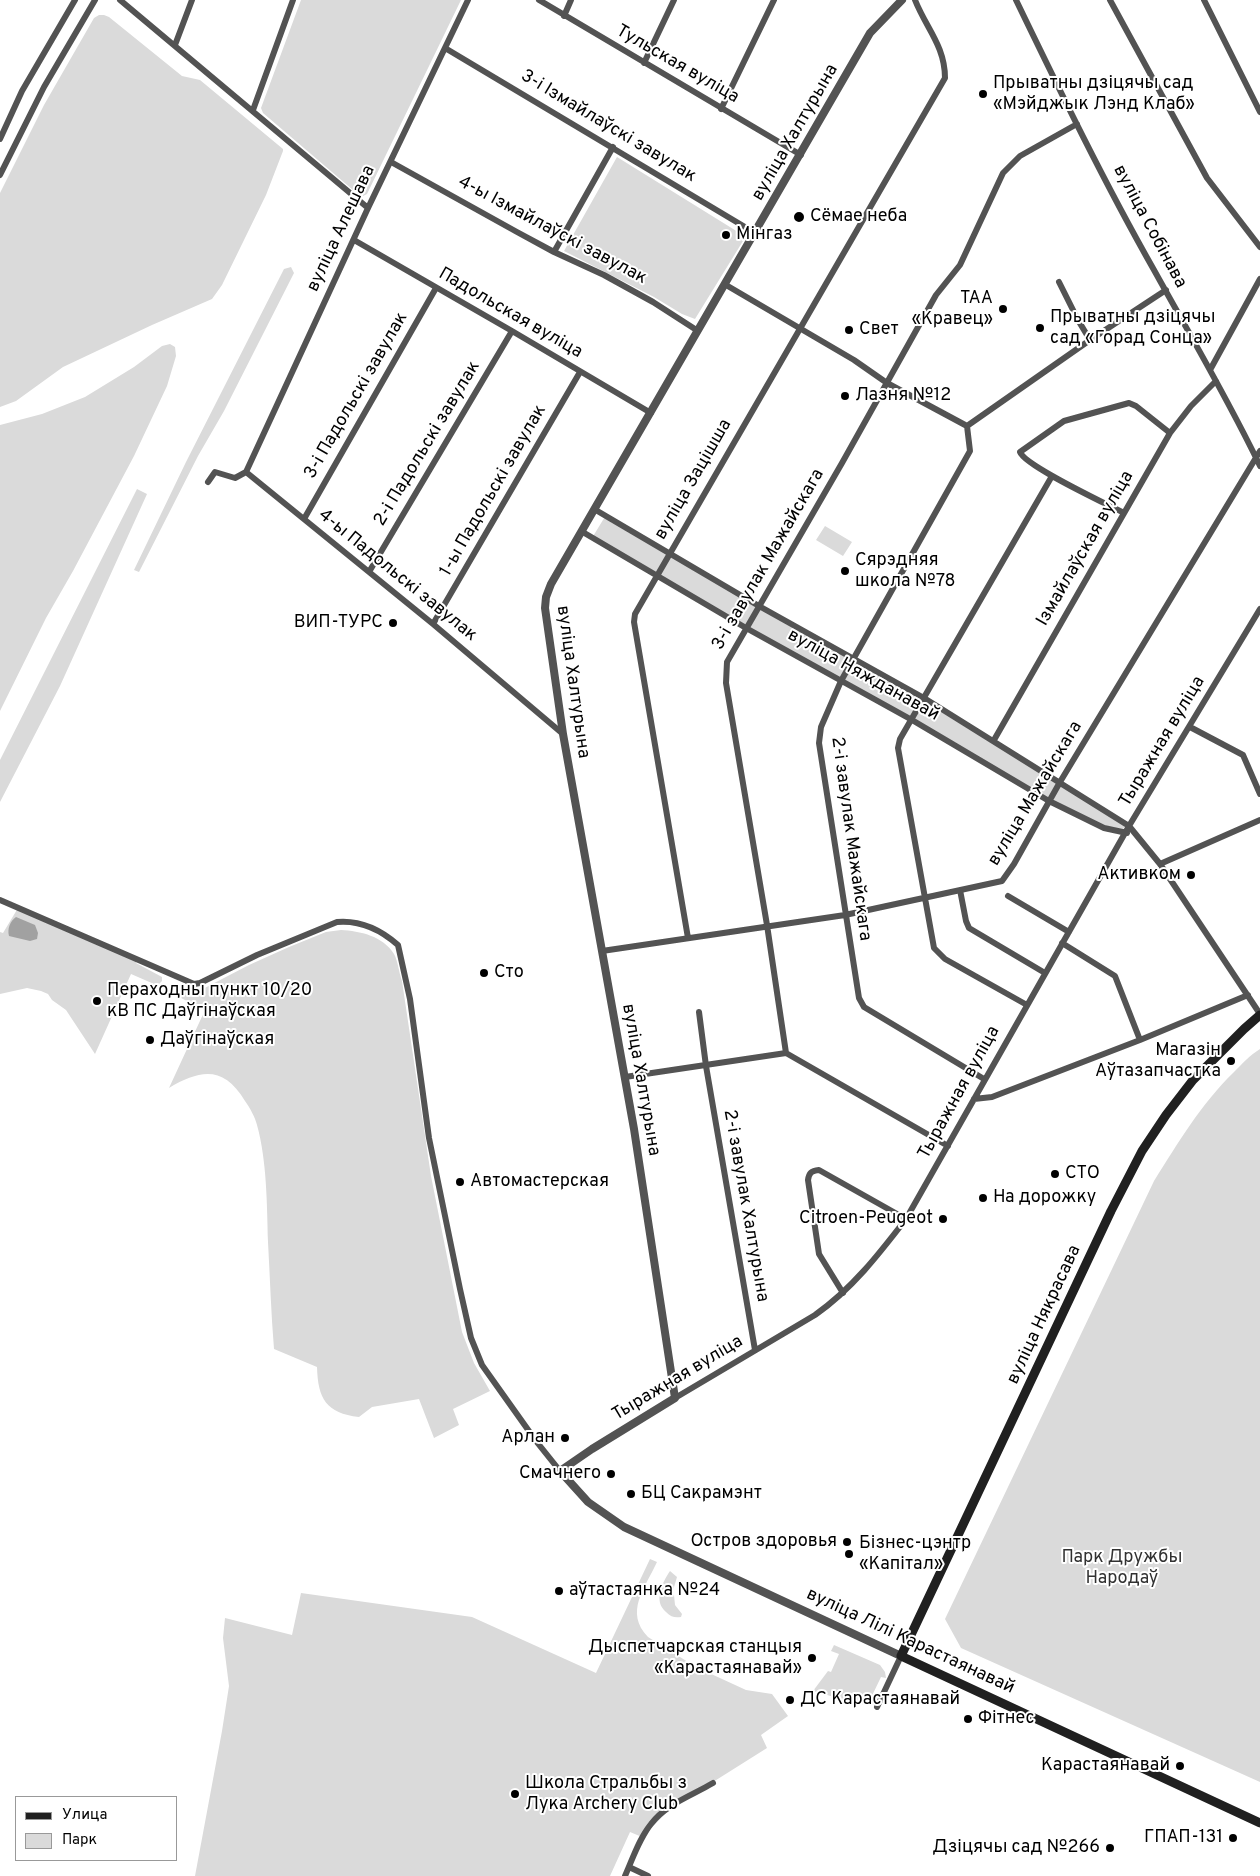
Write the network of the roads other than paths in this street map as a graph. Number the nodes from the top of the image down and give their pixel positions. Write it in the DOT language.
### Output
graph roads {
  1 [pos="74,0"];
  2 [pos="95,0"];
  3 [pos="120,0"];
  4 [pos="192,0"];
  5 [pos="293,0"];
  6 [pos="468,0"];
  7 [pos="539,0"];
  8 [pos="571,0"];
  9 [pos="674,0"];
  10 [pos="774,0"];
  11 [pos="902,0"];
  12 [pos="915,0"];
  13 [pos="1016,0"];
  14 [pos="1110,0"];
  15 [pos="1204,0"];
  16 [pos="564,16"];
  17 [pos="175,46"];
  18 [pos="445,48"];
  19 [pos="644,63"];
  20 [pos="721,109"];
  21 [pos="253,110"];
  22 [pos="1260,112"];
  23 [pos="1077,124"];
  24 [pos="0,139"];
  25 [pos="613,147"];
  26 [pos="801,155"];
  27 [pos="390,162"];
  28 [pos="0,175"];
  29 [pos="368,208"];
  30 [pos="755,233"];
  31 [pos="354,240"];
  32 [pos="1260,247"];
  33 [pos="554,252"];
  34 [pos="1260,279"];
  35 [pos="1059,282"];
  36 [pos="726,285"];
  37 [pos="436,288"];
  38 [pos="1166,290"];
  39 [pos="800,329"];
  40 [pos="512,331"];
  41 [pos="698,331"];
  42 [pos="1090,340"];
  43 [pos="1210,370"];
  44 [pos="580,372"];
  45 [pos="1216,381"];
  46 [pos="887,383"];
  47 [pos="651,413"];
  48 [pos="967,426"];
  49 [pos="1170,433"];
  50 [pos="1260,451"];
  51 [pos="1256,458"];
  52 [pos="1260,466"];
  53 [pos="246,472"];
  54 [pos="1052,476"];
  55 [pos="208,482"];
  56 [pos="594,509"];
  57 [pos="1124,513"];
  58 [pos="304,519"];
  59 [pos="581,531"];
  60 [pos="669,553"];
  61 [pos="368,572"];
  62 [pos="656,575"];
  63 [pos="759,606"];
  64 [pos="1260,609"];
  65 [pos="433,624"];
  66 [pos="746,628"];
  67 [pos="854,658"];
  68 [pos="841,681"];
  69 [pos="924,698"];
  70 [pos="912,720"];
  71 [pos="1190,727"];
  72 [pos="563,734"];
  73 [pos="994,740"];
  74 [pos="1060,782"];
  75 [pos="1260,794"];
  76 [pos="1049,801"];
  77 [pos="1260,820"];
  78 [pos="1129,826"];
  79 [pos="1125,833"];
  80 [pos="1136,833"];
  81 [pos="1160,864"];
  82 [pos="960,890"];
  83 [pos="1008,896"];
  84 [pos="924,897"];
  85 [pos="0,900"];
  86 [pos="845,915"];
  87 [pos="767,925"];
  88 [pos="1068,932"];
  89 [pos="688,938"];
  90 [pos="1062,943"];
  91 [pos="602,951"];
  92 [pos="1045,973"];
  93 [pos="1248,995"];
  94 [pos="1027,1005"];
  95 [pos="699,1012"];
  96 [pos="1260,1015"];
  97 [pos="1140,1040"];
  98 [pos="786,1053"];
  99 [pos="706,1066"];
  100 [pos="625,1077"];
  101 [pos="984,1079"];
  102 [pos="974,1099"];
  103 [pos="948,1146"];
  104 [pos="906,1219"];
  105 [pos="843,1293"];
  106 [pos="754,1350"];
  107 [pos="675,1398"];
  108 [pos="560,1471"];
  109 [pos="901,1656"];
  110 [pos="877,1707"];
  111 [pos="713,1783"];
  112 [pos="1260,1823"];
  113 [pos="629,1867"];
  114 [pos="625,1876"];
  115 [pos="648,1876"];
  1 -- 24 [label="street"];
  2 -- 28 [label="street"];
  3 -- 17 [label="street"];
  4 -- 17 [label="street"];
  5 -- 21 [label="street"];
  6 -- 18 [label="street, вуліца Алешава"];
  7 -- 16 [label="street, Тульская вуліца"];
  8 -- 16 [label="street"];
  9 -- 19 [label="street"];
  10 -- 20 [label="street"];
  11 -- 26 [label="street, вуліца Халтурына"];
  12 -- 39 [label="street, вуліца Зацішша"];
  13 -- 23 [label="street, вуліца Собінава"];
  14 -- 32 [label="street"];
  15 -- 22 [label="street"];
  16 -- 19 [label="street, Тульская вуліца"];
  17 -- 21 [label="street"];
  18 -- 25 [label="street, 3-і Ізмайлаўскі завулак"];
  18 -- 27 [label="street, вуліца Алешава"];
  19 -- 20 [label="street, Тульская вуліца"];
  20 -- 26 [label="street, Тульская вуліца"];
  21 -- 29 [label="street"];
  23 -- 38 [label="street, вуліца Собінава"];
  23 -- 46 [label="street, 3-і завулак Мажайскага"];
  25 -- 30 [label="street, 3-і Ізмайлаўскі завулак"];
  25 -- 33 [label="street"];
  26 -- 30 [label="street, вуліца Халтурына"];
  27 -- 29 [label="street, вуліца Алешава"];
  27 -- 33 [label="street, 4-ы Ізмайлаўскі завулак"];
  29 -- 31 [label="street, вуліца Алешава"];
  30 -- 36 [label="street, вуліца Халтурына"];
  31 -- 37 [label="street, Падольская вуліца"];
  31 -- 53 [label="street, вуліца Алешава"];
  33 -- 41 [label="street, 4-ы Ізмайлаўскі завулак"];
  34 -- 43 [label="street"];
  35 -- 42 [label="street"];
  36 -- 39 [label="street"];
  36 -- 41 [label="street, вуліца Халтурына"];
  37 -- 40 [label="street, Падольская вуліца"];
  37 -- 58 [label="street, 3-і Падольскі завулак"];
  38 -- 42 [label="street"];
  38 -- 43 [label="street, вуліца Собінава"];
  39 -- 46 [label="street"];
  39 -- 60 [label="street, вуліца Зацішша"];
  40 -- 44 [label="street, Падольская вуліца"];
  40 -- 61 [label="street, 2-і Падольскі завулак"];
  41 -- 47 [label="street, вуліца Халтурына"];
  42 -- 48 [label="street"];
  43 -- 45 [label="street, вуліца Собінава"];
  44 -- 47 [label="street, Падольская вуліца"];
  44 -- 65 [label="street, 1-ы Падольскі завулак"];
  45 -- 49 [label="street, Ізмайлаўская вуліца"];
  45 -- 51 [label="street, вуліца Собінава"];
  46 -- 48 [label="street"];
  46 -- 63 [label="street, 3-і завулак Мажайскага"];
  47 -- 56 [label="street, вуліца Халтурына"];
  48 -- 67 [label="street, 2-і завулак Мажайскага"];
  49 -- 54 [label="street"];
  49 -- 57 [label="street, Ізмайлаўская вуліца"];
  50 -- 51 [label="street, вуліца Мажайскага"];
  51 -- 52 [label="street, вуліца Собінава"];
  51 -- 74 [label="street, вуліца Мажайскага"];
  53 -- 55 [label="street"];
  53 -- 58 [label="street, 4-ы Падольскі завулак"];
  54 -- 57 [label="street"];
  54 -- 69 [label="street"];
  56 -- 59 [label="street, вуліца Халтурына"];
  56 -- 60 [label="street, вуліца Няжданавай"];
  57 -- 73 [label="street, Ізмайлаўская вуліца"];
  58 -- 61 [label="street, 4-ы Падольскі завулак"];
  59 -- 62 [label="street, вуліца Няжданавай"];
  59 -- 72 [label="street, вуліца Халтурына"];
  60 -- 62 [label="street, вуліца Зацішша"];
  60 -- 63 [label="street, вуліца Няжданавай"];
  61 -- 65 [label="street, 4-ы Падольскі завулак"];
  62 -- 66 [label="street, вуліца Няжданавай"];
  62 -- 89 [label="street, вуліца Зацішша"];
  63 -- 66 [label="street, 3-і завулак Мажайскага"];
  63 -- 67 [label="street, вуліца Няжданавай"];
  64 -- 71 [label="street, Тыражная вуліца"];
  65 -- 72 [label="street, 4-ы Падольскі завулак"];
  66 -- 68 [label="street, вуліца Няжданавай"];
  66 -- 87 [label="street, 3-і завулак Мажайскага"];
  67 -- 68 [label="street, 2-і завулак Мажайскага"];
  67 -- 69 [label="street, вуліца Няжданавай"];
  68 -- 70 [label="street, вуліца Няжданавай"];
  68 -- 86 [label="street, 2-і завулак Мажайскага"];
  69 -- 70 [label="street"];
  69 -- 73 [label="street, вуліца Няжданавай"];
  70 -- 76 [label="street, вуліца Няжданавай"];
  70 -- 84 [label="street"];
  71 -- 75 [label="street"];
  71 -- 78 [label="street, Тыражная вуліца"];
  72 -- 91 [label="street, вуліца Халтурына"];
  73 -- 74 [label="street, вуліца Няжданавай"];
  74 -- 76 [label="street, вуліца Мажайскага"];
  74 -- 78 [label="street, вуліца Няжданавай"];
  76 -- 79 [label="street, вуліца Няжданавай"];
  76 -- 82 [label="street, вуліца Мажайскага"];
  77 -- 81 [label="street"];
  78 -- 79 [label="street, Тыражная вуліца"];
  78 -- 80 [label="street, вуліца Няжданавай"];
  79 -- 80 [label="street, вуліца Няжданавай"];
  79 -- 88 [label="street, Тыражная вуліца"];
  80 -- 81 [label="street, вуліца Няжданавай"];
  81 -- 93 [label="street, вуліца Няжданавай"];
  82 -- 84 [label="street, вуліца Мажайскага"];
  82 -- 92 [label="street"];
  83 -- 88 [label="street"];
  84 -- 86 [label="street, вуліца Мажайскага"];
  84 -- 94 [label="street"];
  85 -- 108 [label="street"];
  86 -- 87 [label="street, вуліца Мажайскага"];
  86 -- 101 [label="street, 2-і завулак Мажайскага"];
  87 -- 89 [label="street, вуліца Мажайскага"];
  87 -- 98 [label="street, 3-і завулак Мажайскага"];
  88 -- 90 [label="street, Тыражная вуліца"];
  89 -- 91 [label="street, вуліца Мажайскага"];
  90 -- 92 [label="street, Тыражная вуліца"];
  90 -- 97 [label="street"];
  91 -- 100 [label="street, вуліца Халтурына"];
  92 -- 94 [label="street, Тыражная вуліца"];
  93 -- 96 [label="street, вуліца Няжданавай"];
  93 -- 97 [label="street"];
  94 -- 101 [label="street, Тыражная вуліца"];
  95 -- 99 [label="street, 2-і завулак Халтурына"];
  96 -- 109 [label="main road, вуліца Някрасава"];
  97 -- 102 [label="street"];
  98 -- 99 [label="street"];
  98 -- 103 [label="street"];
  99 -- 100 [label="street"];
  99 -- 106 [label="street, 2-і завулак Халтурына"];
  100 -- 107 [label="street, вуліца Халтурына"];
  101 -- 102 [label="street, Тыражная вуліца"];
  102 -- 103 [label="street, Тыражная вуліца"];
  103 -- 104 [label="street, Тыражная вуліца"];
  104 -- 105 [label="street, Тыражная вуліца"];
  104 -- 105 [label="street"];
  105 -- 106 [label="street, Тыражная вуліца"];
  106 -- 107 [label="street, Тыражная вуліца"];
  107 -- 108 [label="street, Тыражная вуліца"];
  108 -- 109 [label="street, вуліца Лілі Карастаянавай"];
  109 -- 110 [label="street"];
  109 -- 112 [label="main road, вуліца Лілі Карастаянавай"];
  111 -- 113 [label="street"];
  113 -- 114 [label="street"];
  113 -- 115 [label="street"];
}
